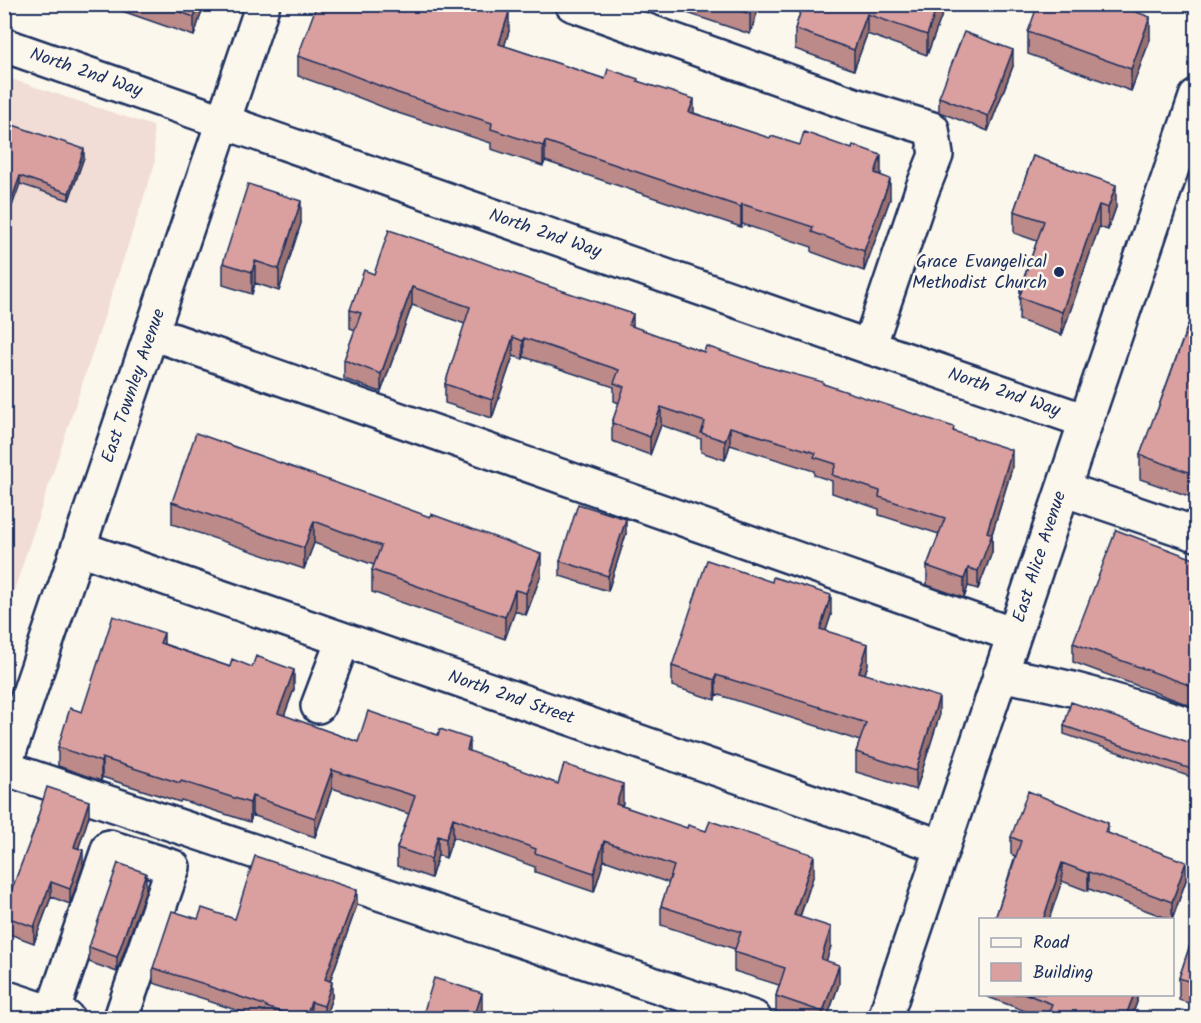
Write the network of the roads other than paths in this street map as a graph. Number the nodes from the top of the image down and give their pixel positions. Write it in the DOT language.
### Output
graph roads {
  1 [pos="262,4"];
  2 [pos="572,4"];
  3 [pos="4,45"];
  4 [pos="1197,97"];
  5 [pos="224,121"];
  6 [pos="152,333"];
  7 [pos="869,347"];
  8 [pos="1086,421"];
  9 [pos="1063,489"];
  10 [pos="1197,534"];
  11 [pos="79,548"];
  12 [pos="1014,636"];
  13 [pos="343,640"];
  14 [pos="1000,675"];
  15 [pos="318,706"];
  16 [pos="1197,727"];
  17 [pos="4,767"];
  18 [pos="943,847"];
  19 [pos="4,998"];
  20 [pos="59,1016"];
  21 [pos="121,1018"];
  22 [pos="754,1018"];
  23 [pos="885,1018"];
  1 -- 5 [label="street, East Townley Avenue"];
  2 -- 7 [label="street"];
  3 -- 5 [label="street, North 2nd Way"];
  4 -- 8 [label="street, East Alice Avenue"];
  5 -- 6 [label="street, East Townley Avenue"];
  5 -- 7 [label="street, North 2nd Way"];
  6 -- 11 [label="street, East Townley Avenue"];
  6 -- 12 [label="street"];
  7 -- 8 [label="street, North 2nd Way"];
  8 -- 9 [label="street, East Alice Avenue"];
  9 -- 10 [label="street"];
  9 -- 12 [label="street, East Alice Avenue"];
  11 -- 13 [label="street, North 2nd Street"];
  11 -- 17 [label="street, East Townley Avenue"];
  12 -- 14 [label="street, East Alice Avenue"];
  13 -- 15 [label="street"];
  13 -- 18 [label="street, North 2nd Street"];
  14 -- 16 [label="street"];
  14 -- 18 [label="street, East Alice Avenue"];
  17 -- 22 [label="street"];
  18 -- 23 [label="street, East Alice Avenue"];
  19 -- 20 [label="street"];
  20 -- 21 [label="street"];
}
